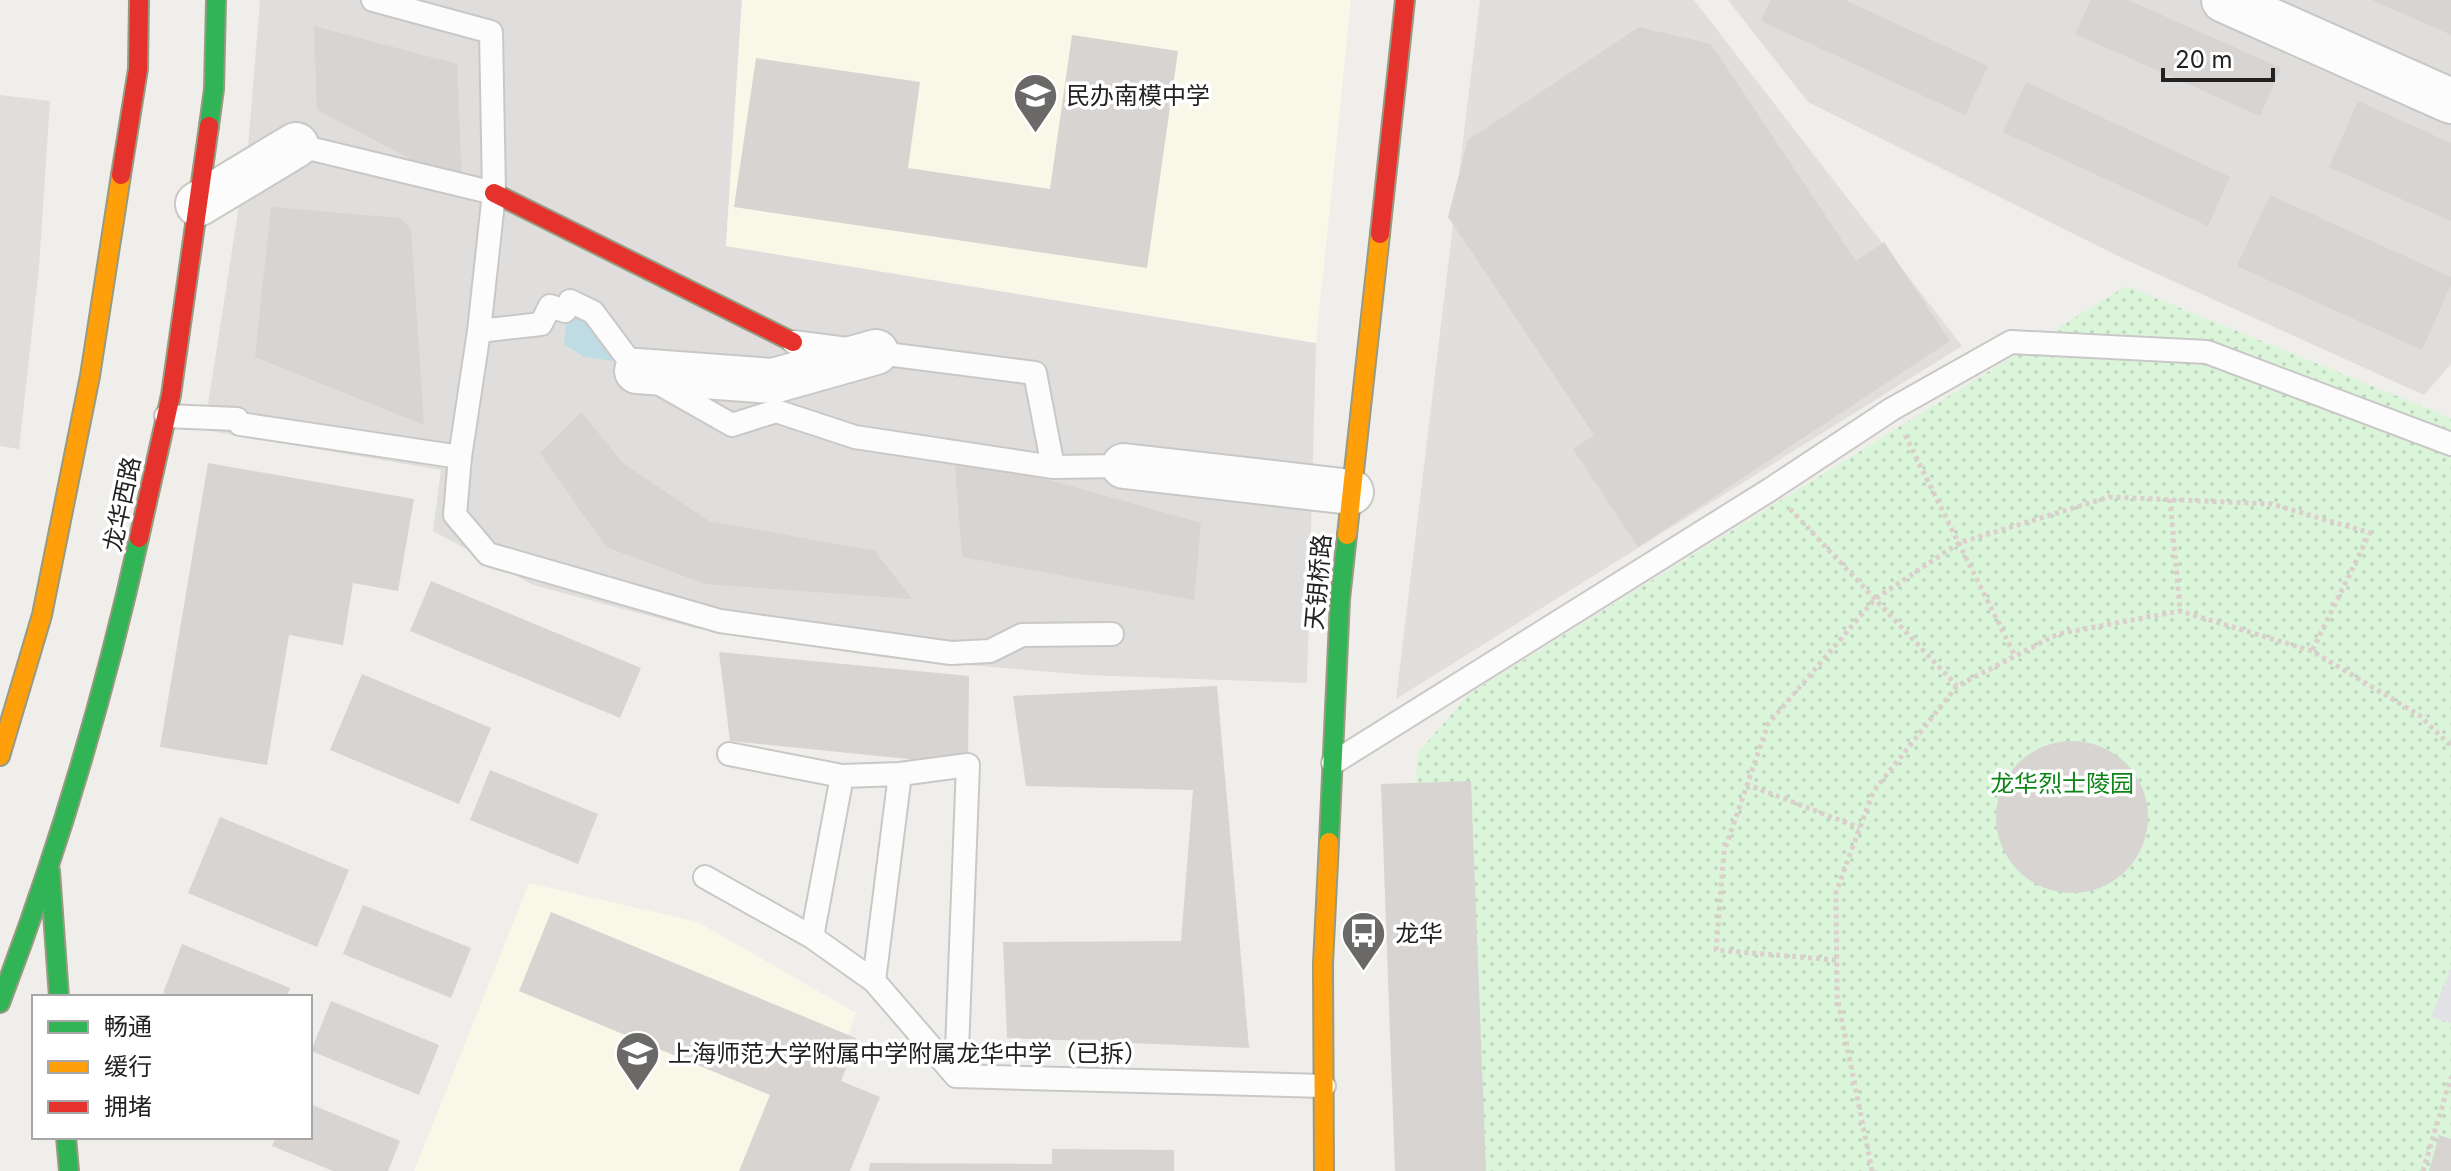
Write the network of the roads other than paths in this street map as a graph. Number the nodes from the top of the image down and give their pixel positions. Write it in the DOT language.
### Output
graph roads {
  1 [pos="139,0"];
  2 [pos="216,0"];
  3 [pos="373,0"];
  4 [pos="1405,0"];
  5 [pos="2224,0"];
  6 [pos="2451,101"];
  7 [pos="296,145"];
  8 [pos="494,193"];
  9 [pos="198,204"];
  10 [pos="479,331"];
  11 [pos="793,342"];
  12 [pos="876,352"];
  13 [pos="637,371"];
  14 [pos="166,416"];
  15 [pos="2451,444"];
  16 [pos="460,457"];
  17 [pos="1124,466"];
  18 [pos="1053,467"];
  19 [pos="1351,492"];
  20 [pos="1112,634"];
  21 [pos="729,754"];
  22 [pos="0,756"];
  23 [pos="1333,763"];
  24 [pos="900,774"];
  25 [pos="842,776"];
  26 [pos="50,871"];
  27 [pos="705,877"];
  28 [pos="812,937"];
  29 [pos="874,981"];
  30 [pos="59,995"];
  31 [pos="0,1003"];
  32 [pos="956,1076"];
  33 [pos="1324,1086"];
  34 [pos="66,1139"];
  35 [pos="69,1171"];
  36 [pos="1324,1171"];
  1 -- 22 [label="main road"];
  2 -- 9 [label="main road, 龙华西路"];
  3 -- 8 [label="lane"];
  4 -- 19 [label="main road, 天钥桥路"];
  5 -- 6 [label="street"];
  7 -- 8 [label="lane"];
  7 -- 9 [label="street"];
  8 -- 10 [label="lane"];
  8 -- 11 [label="main road"];
  9 -- 14 [label="main road, 龙华西路"];
  10 -- 13 [label="lane"];
  10 -- 16 [label="lane"];
  11 -- 12 [label="lane"];
  12 -- 13 [label="street"];
  12 -- 18 [label="lane"];
  13 -- 18 [label="lane"];
  14 -- 16 [label="lane"];
  14 -- 26 [label="main road, 龙华西路"];
  15 -- 23 [label="lane"];
  16 -- 20 [label="lane"];
  17 -- 18 [label="lane"];
  17 -- 19 [label="street"];
  19 -- 23 [label="main road, 天钥桥路"];
  21 -- 25 [label="lane"];
  23 -- 33 [label="main road, 天钥桥路"];
  24 -- 25 [label="lane"];
  24 -- 29 [label="lane"];
  24 -- 32 [label="lane"];
  25 -- 28 [label="lane"];
  26 -- 30 [label="main road"];
  26 -- 31 [label="main road, 龙华西路"];
  27 -- 28 [label="lane"];
  28 -- 29 [label="lane"];
  29 -- 32 [label="lane"];
  32 -- 33 [label="lane"];
  33 -- 36 [label="main road, 天钥桥路"];
  34 -- 35 [label="main road"];
}
